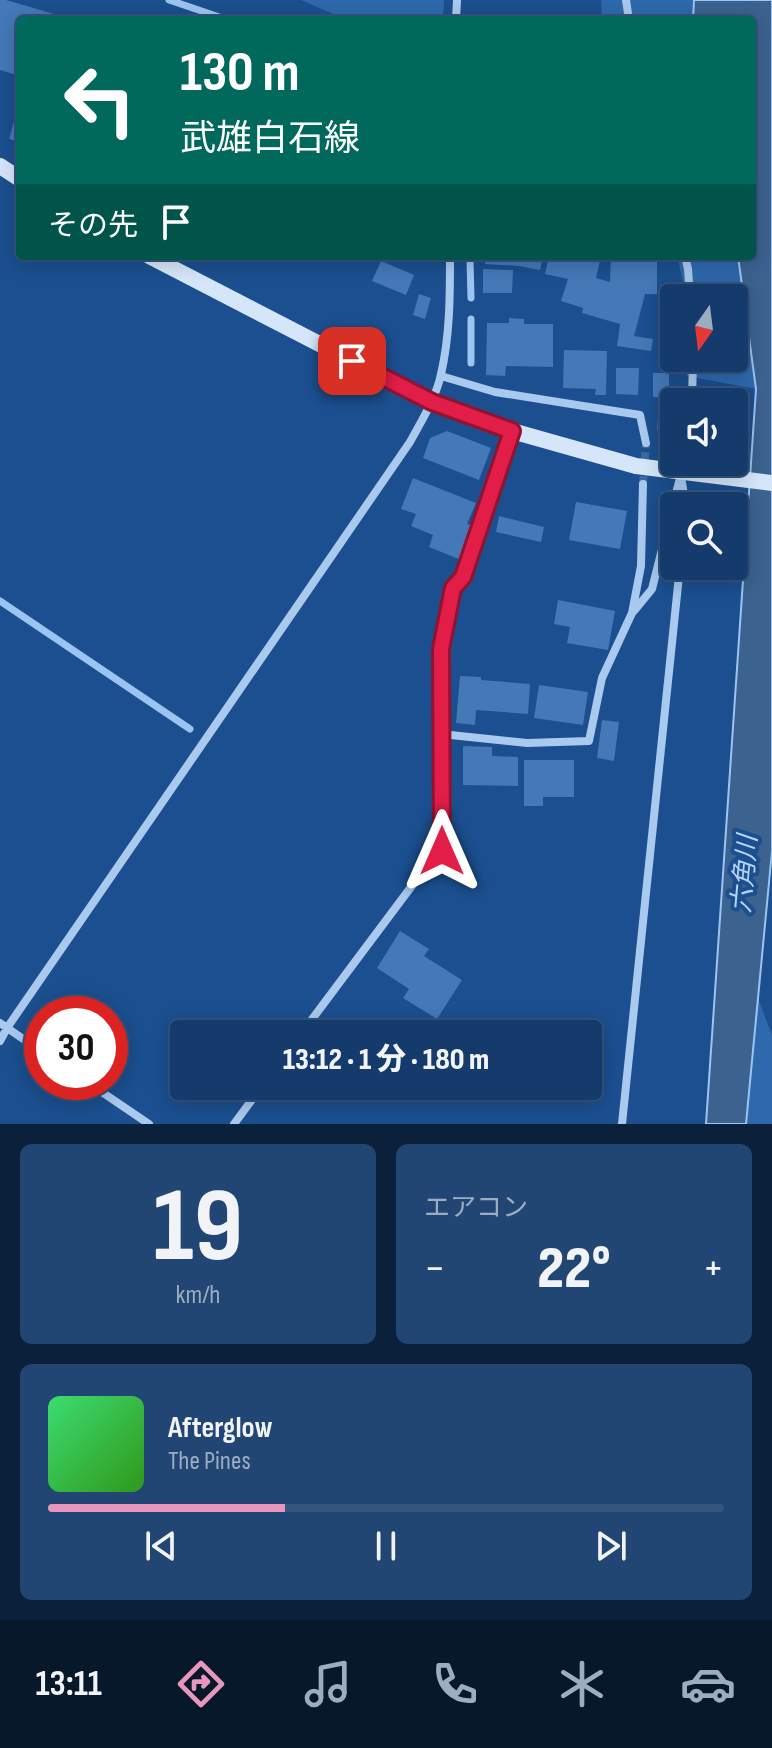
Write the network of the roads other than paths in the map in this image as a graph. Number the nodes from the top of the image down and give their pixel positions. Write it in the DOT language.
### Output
graph roads {
  1 [pos="157,260"];
  2 [pos="450,260"];
  3 [pos="686,260"];
  4 [pos="689,284"];
  5 [pos="441,376"];
  6 [pos="432,402"];
  7 [pos="512,431"];
  8 [pos="646,443"];
  9 [pos="660,467"];
  10 [pos="680,476"];
  11 [pos="710,476"];
  12 [pos="772,483"];
  13 [pos="643,484"];
  14 [pos="679,580"];
  15 [pos="632,613"];
  16 [pos="441,734"];
  17 [pos="311,1020"];
  18 [pos="3,1025"];
  19 [pos="24,1040"];
  20 [pos="0,1041"];
  21 [pos="114,1100"];
  22 [pos="252,1100"];
  23 [pos="149,1124"];
  24 [pos="234,1124"];
  25 [pos="622,1124"];
  1 -- 6 [label="main road"];
  2 -- 5 [label="street"];
  3 -- 4 [label="street"];
  5 -- 6 [label="street"];
  5 -- 8 [label="street"];
  6 -- 7 [label="main road"];
  6 -- 18 [label="street"];
  7 -- 9 [label="main road"];
  7 -- 16 [label="street"];
  10 -- 15 [label="street"];
  11 -- 12 [label="main road"];
  13 -- 15 [label="street"];
  14 -- 25 [label="street"];
  15 -- 16 [label="street"];
  16 -- 17 [label="street"];
  18 -- 19 [label="street"];
  18 -- 20 [label="street"];
  21 -- 23 [label="street"];
  22 -- 24 [label="street"];
}
